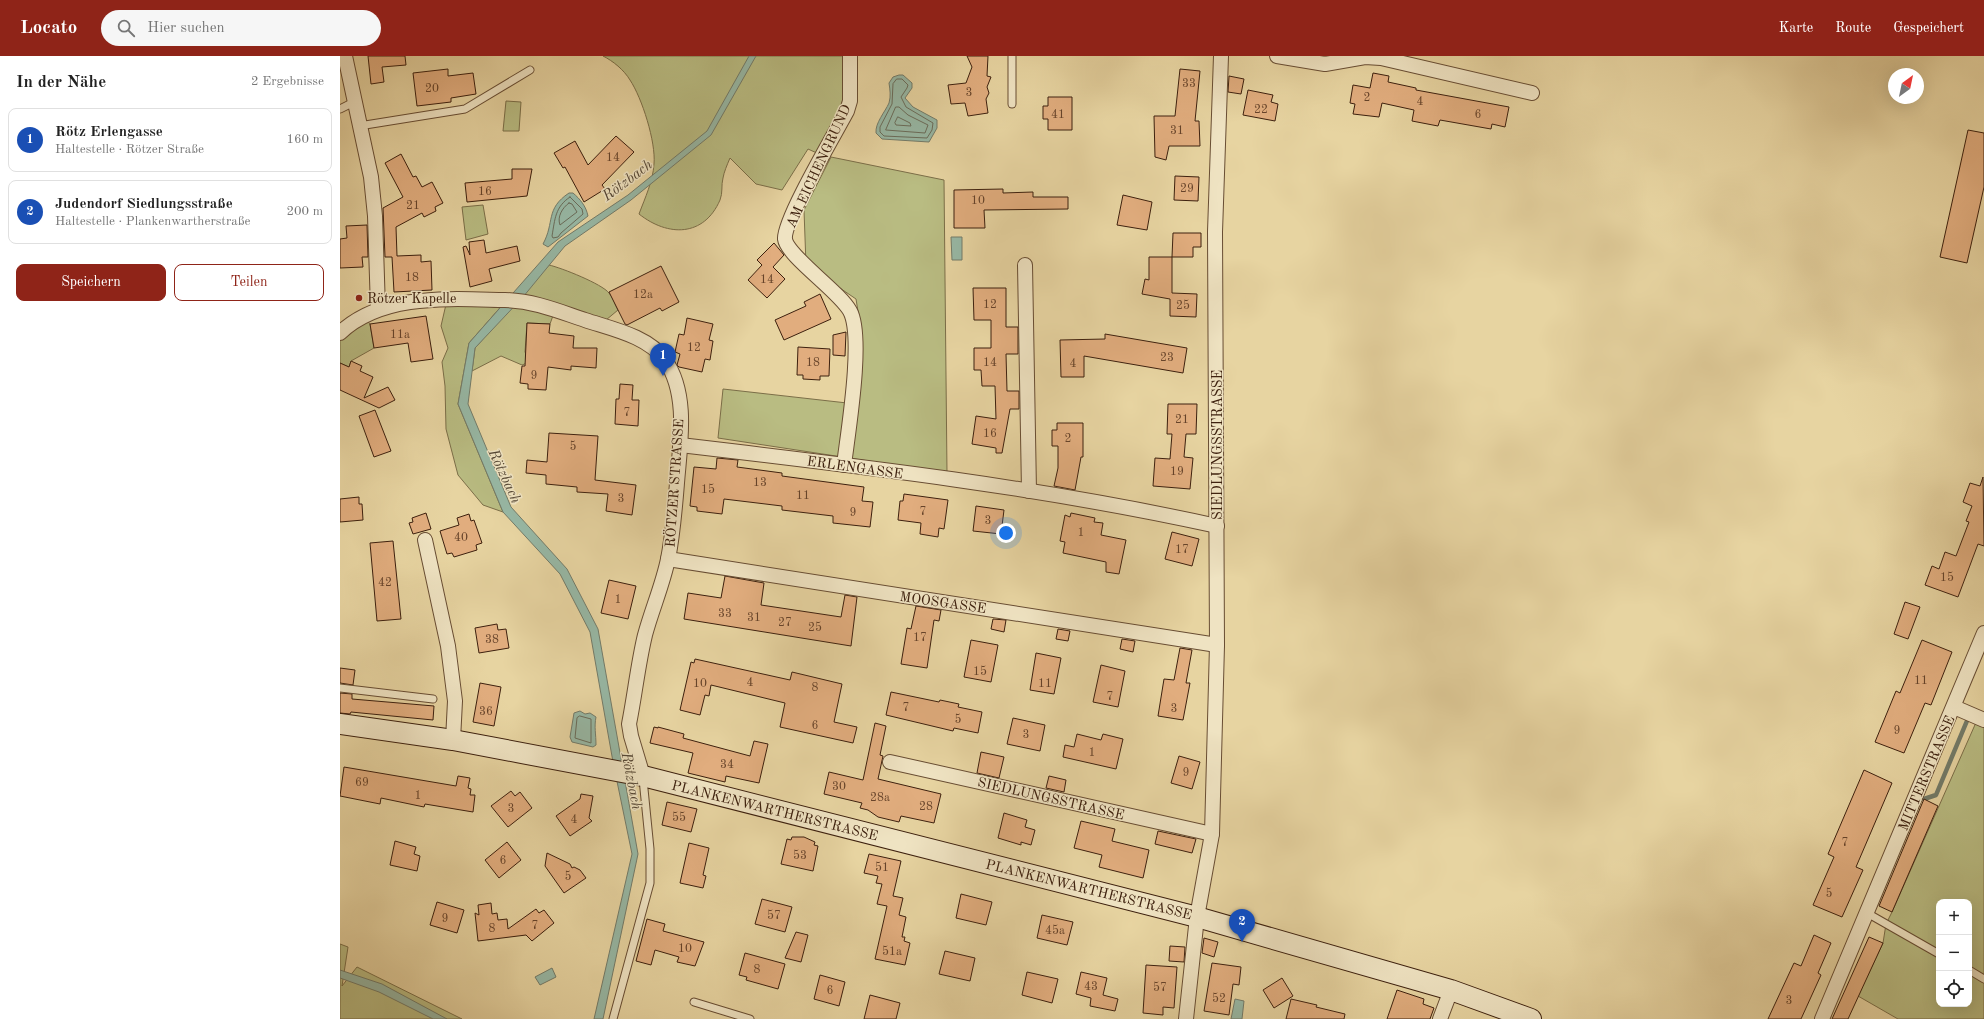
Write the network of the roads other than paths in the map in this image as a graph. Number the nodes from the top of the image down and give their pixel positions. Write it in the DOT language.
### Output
graph roads {
  1 [pos="345,56"];
  2 [pos="850,56"];
  3 [pos="1012,56"];
  4 [pos="1221,56"];
  5 [pos="1277,56"];
  6 [pos="530,70"];
  7 [pos="1532,93"];
  8 [pos="354,102"];
  9 [pos="1012,104"];
  10 [pos="340,109"];
  11 [pos="359,126"];
  12 [pos="1026,265"];
  13 [pos="378,309"];
  14 [pos="340,333"];
  15 [pos="680,445"];
  16 [pos="844,465"];
  17 [pos="1029,491"];
  18 [pos="1217,526"];
  19 [pos="425,540"];
  20 [pos="668,560"];
  21 [pos="1984,633"];
  22 [pos="1217,645"];
  23 [pos="340,688"];
  24 [pos="433,699"];
  25 [pos="1954,707"];
  26 [pos="1984,720"];
  27 [pos="340,724"];
  28 [pos="453,740"];
  29 [pos="890,762"];
  30 [pos="636,775"];
  31 [pos="1212,834"];
  32 [pos="1867,913"];
  33 [pos="1197,917"];
  34 [pos="1936,952"];
  35 [pos="1971,971"];
  36 [pos="1984,979"];
  37 [pos="1451,990"];
  38 [pos="694,1002"];
  39 [pos="613,1019"];
  40 [pos="750,1019"];
  41 [pos="1186,1019"];
  42 [pos="1440,1019"];
  43 [pos="1531,1019"];
  44 [pos="1822,1019"];
  1 -- 8 [label="street"];
  2 -- 16 [label="street, AM EICHENGRUND"];
  3 -- 9 [label="lane"];
  4 -- 18 [label="street, SIEDLUNGSSTRASSE"];
  5 -- 7 [label="street"];
  6 -- 11 [label="lane"];
  8 -- 10 [label="lane"];
  8 -- 11 [label="street"];
  11 -- 13 [label="street"];
  12 -- 17 [label="street"];
  13 -- 14 [label="street, RÖTZER STRASSE"];
  13 -- 15 [label="street, RÖTZER STRASSE"];
  15 -- 16 [label="street, ERLENGASSE"];
  15 -- 20 [label="street, RÖTZER STRASSE"];
  16 -- 17 [label="street, ERLENGASSE"];
  17 -- 18 [label="street, ERLENGASSE"];
  18 -- 22 [label="street, SIEDLUNGSSTRASSE"];
  19 -- 28 [label="street"];
  20 -- 22 [label="street, MOOSGASSE"];
  20 -- 30 [label="street, RÖTZER STRASSE"];
  21 -- 25 [label="street, MITTERSTRASSE"];
  22 -- 31 [label="street, SIEDLUNGSSTRASSE"];
  23 -- 24 [label="lane"];
  25 -- 26 [label="street"];
  25 -- 32 [label="street, MITTERSTRASSE"];
  27 -- 28 [label="main road, PLANKENWARTHERSTRASSE"];
  28 -- 30 [label="main road, PLANKENWARTHERSTRASSE"];
  29 -- 31 [label="street, SIEDLUNGSSTRASSE"];
  30 -- 33 [label="main road, PLANKENWARTHERSTRASSE"];
  30 -- 39 [label="lane"];
  31 -- 33 [label="street, SIEDLUNGSSTRASSE"];
  32 -- 34 [label="lane"];
  32 -- 44 [label="street, MITTERSTRASSE"];
  33 -- 37 [label="main road, PLANKENWARTHERSTRASSE"];
  33 -- 41 [label="street, SIEDLUNGSSTRASSE"];
  35 -- 36 [label="lane"];
  37 -- 42 [label="street"];
  37 -- 43 [label="main road, PLANKENWARTHERSTRASSE"];
  38 -- 40 [label="lane"];
}
